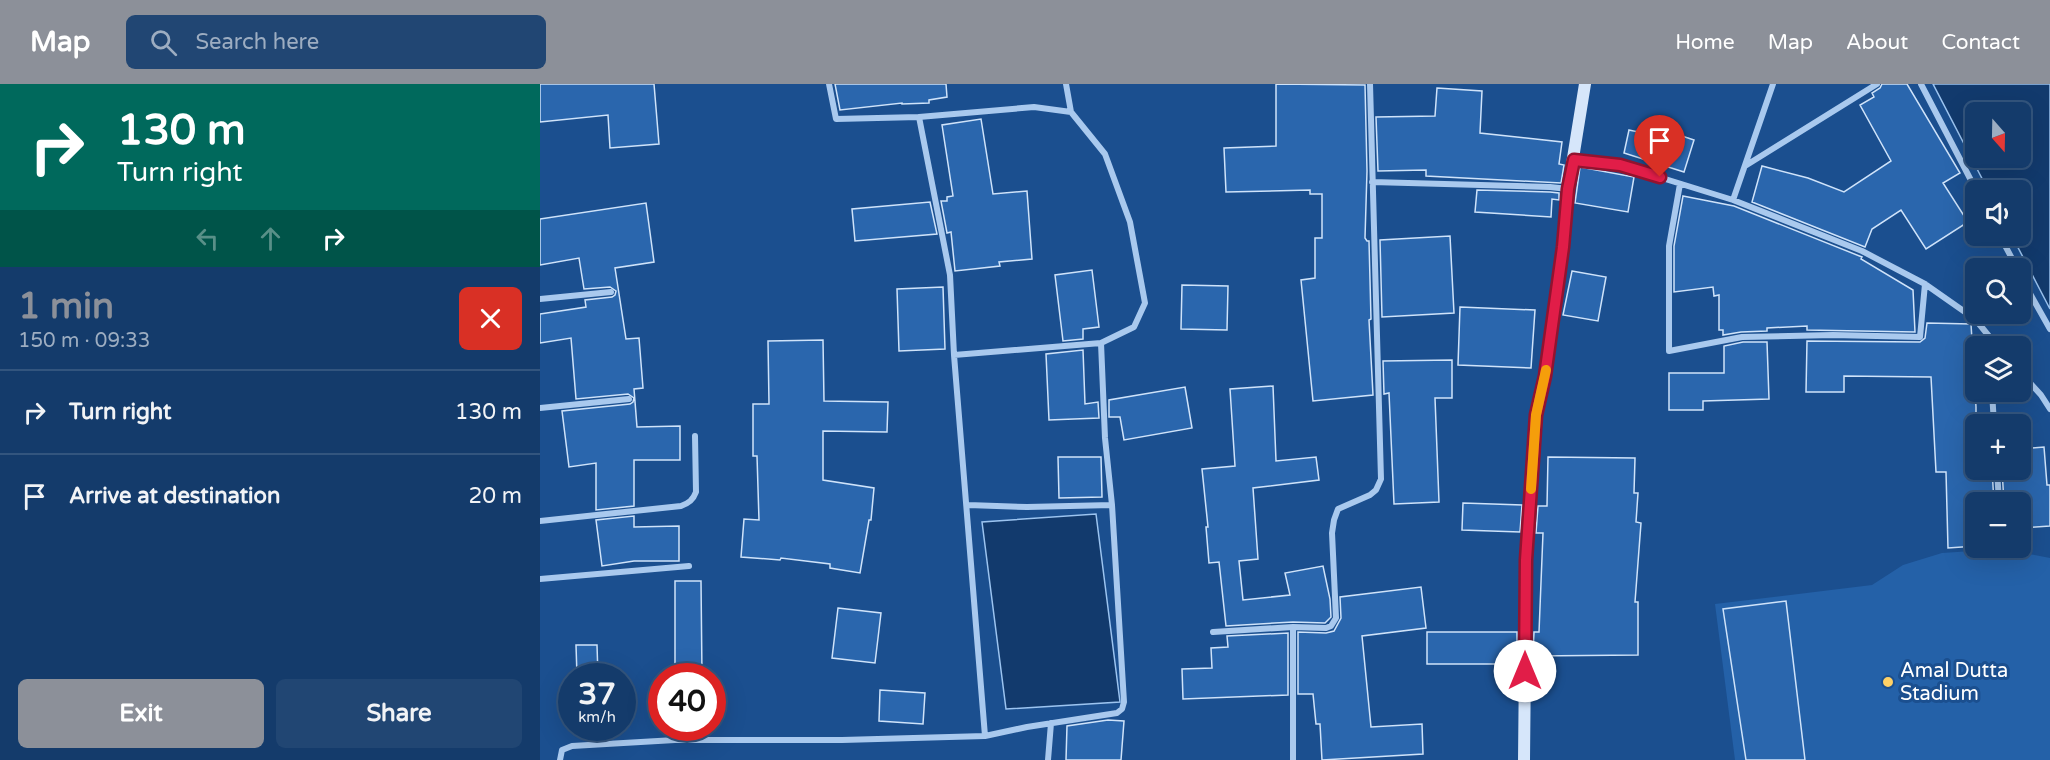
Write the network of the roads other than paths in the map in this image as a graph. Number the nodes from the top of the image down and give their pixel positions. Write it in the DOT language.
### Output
graph roads {
  1 [pos="829,84"];
  2 [pos="1066,84"];
  3 [pos="1370,84"];
  4 [pos="1586,84"];
  5 [pos="1773,84"];
  6 [pos="1877,84"];
  7 [pos="1921,84"];
  8 [pos="1071,112"];
  9 [pos="918,117"];
  10 [pos="1574,160"];
  11 [pos="1745,166"];
  12 [pos="1971,180"];
  13 [pos="1372,182"];
  14 [pos="1680,184"];
  15 [pos="1568,189"];
  16 [pos="1733,200"];
  17 [pos="1925,284"];
  18 [pos="611,292"];
  19 [pos="2031,295"];
  20 [pos="540,299"];
  21 [pos="2050,329"];
  22 [pos="1988,336"];
  23 [pos="1101,343"];
  24 [pos="954,355"];
  25 [pos="2031,384"];
  26 [pos="628,399"];
  27 [pos="540,408"];
  28 [pos="2050,409"];
  29 [pos="695,436"];
  30 [pos="968,505"];
  31 [pos="1112,505"];
  32 [pos="540,521"];
  33 [pos="689,566"];
  34 [pos="540,579"];
  35 [pos="1293,627"];
  36 [pos="1213,632"];
  37 [pos="1051,723"];
  38 [pos="985,736"];
  39 [pos="560,760"];
  40 [pos="1048,760"];
  41 [pos="1293,760"];
  42 [pos="1524,760"];
  1 -- 9 [label="street"];
  2 -- 8 [label="street"];
  3 -- 13 [label="street"];
  4 -- 10 [label="street"];
  5 -- 11 [label="street"];
  6 -- 11 [label="street"];
  7 -- 12 [label="street"];
  8 -- 9 [label="street"];
  8 -- 23 [label="street"];
  9 -- 24 [label="street"];
  10 -- 14 [label="street"];
  10 -- 15 [label="street"];
  11 -- 16 [label="street"];
  13 -- 15 [label="street"];
  13 -- 35 [label="street"];
  14 -- 16 [label="street"];
  14 -- 17 [label="street"];
  15 -- 42 [label="street"];
  16 -- 17 [label="street"];
  17 -- 22 [label="street"];
  18 -- 20 [label="street"];
  19 -- 21 [label="street"];
  23 -- 24 [label="street"];
  23 -- 31 [label="street"];
  24 -- 30 [label="street"];
  25 -- 28 [label="street"];
  26 -- 27 [label="street"];
  29 -- 32 [label="street"];
  30 -- 31 [label="street"];
  30 -- 38 [label="street"];
  31 -- 37 [label="street"];
  33 -- 34 [label="street"];
  35 -- 36 [label="street"];
  35 -- 41 [label="street"];
  37 -- 38 [label="street"];
  37 -- 40 [label="street"];
  38 -- 39 [label="street"];
}
